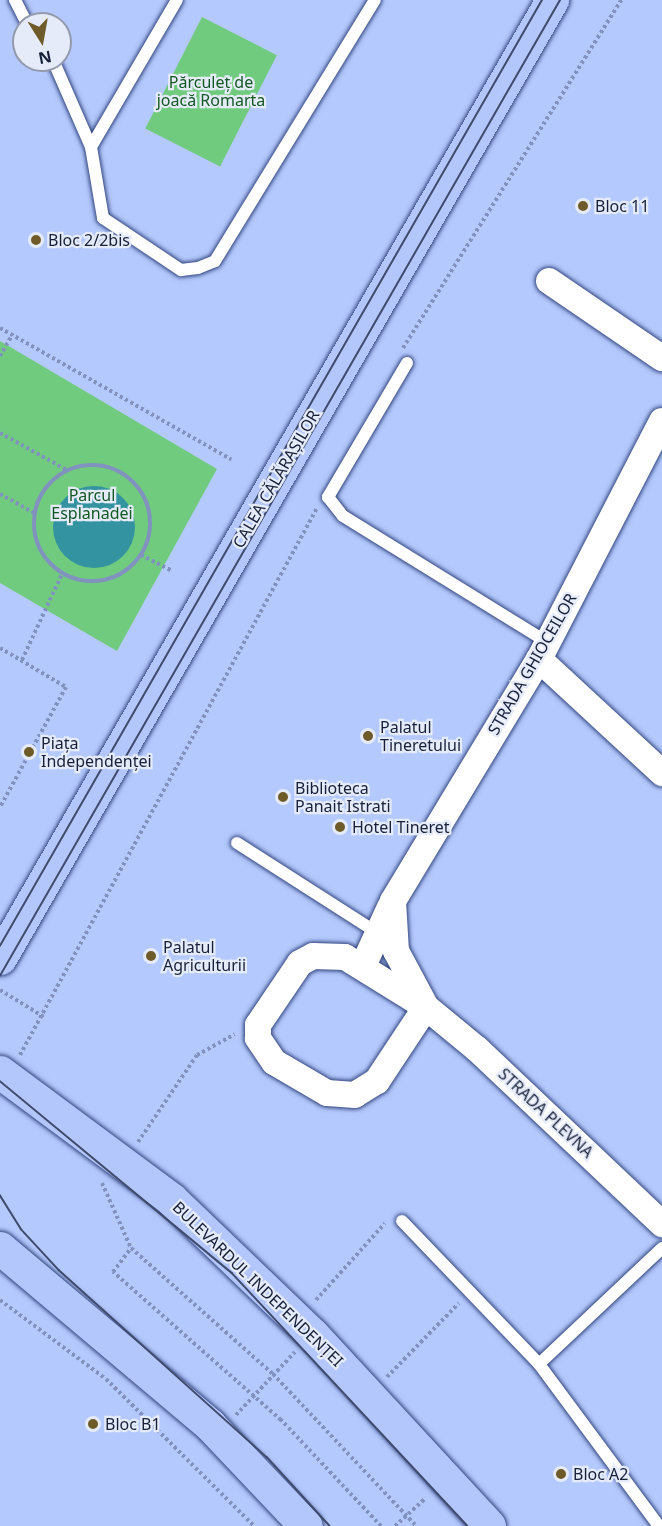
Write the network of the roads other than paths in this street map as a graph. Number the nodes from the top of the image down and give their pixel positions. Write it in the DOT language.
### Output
graph roads {
  1 [pos="177,0"];
  2 [pos="375,0"];
  3 [pos="552,0"];
  4 [pos="58,72"];
  5 [pos="91,147"];
  6 [pos="549,280"];
  7 [pos="662,358"];
  8 [pos="404,359"];
  9 [pos="662,421"];
  10 [pos="543,650"];
  11 [pos="662,773"];
  12 [pos="237,843"];
  13 [pos="393,901"];
  14 [pos="378,933"];
  15 [pos="0,958"];
  16 [pos="363,966"];
  17 [pos="426,1007"];
  18 [pos="3,1074"];
  19 [pos="402,1221"];
  20 [pos="662,1224"];
  21 [pos="0,1248"];
  22 [pos="662,1248"];
  23 [pos="539,1364"];
  24 [pos="306,1526"];
  25 [pos="489,1526"];
  26 [pos="660,1526"];
  1 -- 5 [label="lane"];
  2 -- 5 [label="lane"];
  3 -- 15 [label="main road, CALEA CĂLĂRAȘILOR"];
  4 -- 5 [label="lane"];
  6 -- 7 [label="street"];
  8 -- 10 [label="lane"];
  9 -- 10 [label="street, STRADA GHIOCEILOR"];
  10 -- 11 [label="street"];
  10 -- 13 [label="street, STRADA GHIOCEILOR"];
  12 -- 14 [label="lane"];
  13 -- 14 [label="street, STRADA GHIOCEILOR"];
  13 -- 17 [label="street"];
  14 -- 16 [label="street, STRADA GHIOCEILOR"];
  16 -- 17 [label="street, STRADA PLEVNA"];
  16 -- 17 [label="street, STRADA PLEVNA"];
  17 -- 20 [label="street, STRADA PLEVNA"];
  18 -- 25 [label="main road, BULEVARDUL INDEPENDENȚEI"];
  19 -- 23 [label="lane"];
  21 -- 24 [label="main road"];
  22 -- 23 [label="lane"];
  23 -- 26 [label="lane"];
}
